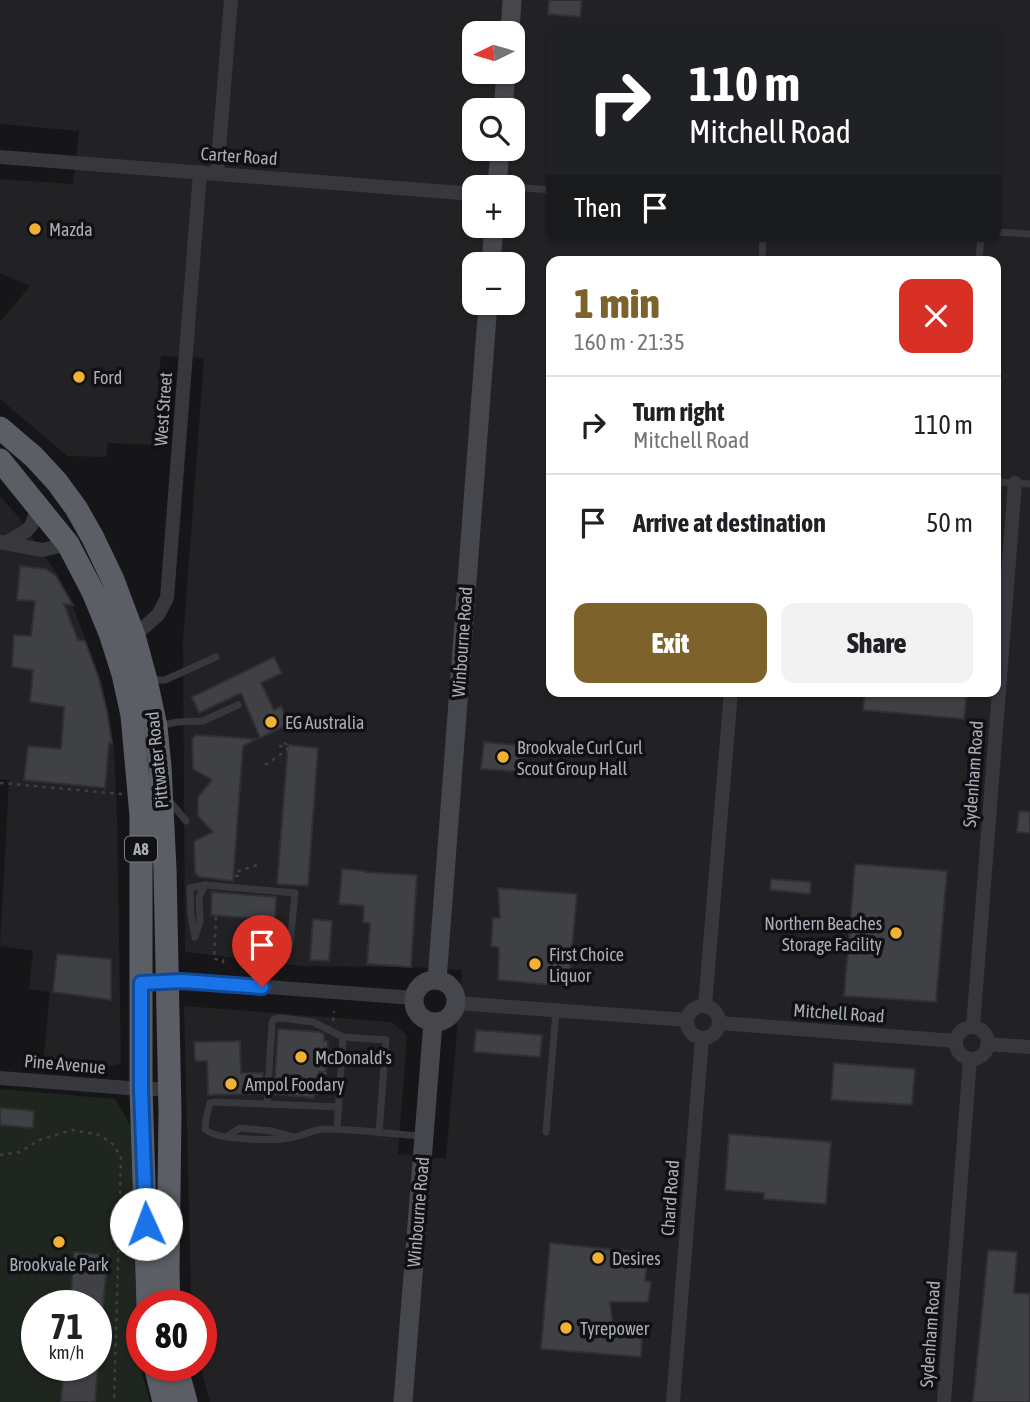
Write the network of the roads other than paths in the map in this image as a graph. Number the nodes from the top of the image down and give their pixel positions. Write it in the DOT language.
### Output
graph roads {
  1 [pos="231,0"];
  2 [pos="512,0"];
  3 [pos="511,21"];
  4 [pos="0,157"];
  5 [pos="200,172"];
  6 [pos="217,173"];
  7 [pos="525,188"];
  8 [pos="546,190"];
  9 [pos="462,193"];
  10 [pos="1001,232"];
  11 [pos="1030,234"];
  12 [pos="487,315"];
  13 [pos="0,428"];
  14 [pos="0,460"];
  15 [pos="1001,482"];
  16 [pos="1023,483"];
  17 [pos="37,505"];
  18 [pos="76,508"];
  19 [pos="2,542"];
  20 [pos="68,544"];
  21 [pos="134,636"];
  22 [pos="216,657"];
  23 [pos="146,680"];
  24 [pos="731,697"];
  25 [pos="238,705"];
  26 [pos="156,727"];
  27 [pos="150,793"];
  28 [pos="186,821"];
  29 [pos="195,937"];
  30 [pos="290,944"];
  31 [pos="437,980"];
  32 [pos="167,982"];
  33 [pos="141,983"];
  34 [pos="414,998"];
  35 [pos="456,1003"];
  36 [pos="705,1006"];
  37 [pos="556,1011"];
  38 [pos="687,1020"];
  39 [pos="433,1022"];
  40 [pos="720,1023"];
  41 [pos="973,1027"];
  42 [pos="344,1037"];
  43 [pos="702,1038"];
  44 [pos="956,1041"];
  45 [pos="987,1044"];
  46 [pos="1030,1047"];
  47 [pos="970,1059"];
  48 [pos="0,1078"];
  49 [pos="141,1089"];
  50 [pos="169,1089"];
  51 [pos="267,1104"];
  52 [pos="339,1107"];
  53 [pos="337,1129"];
  54 [pos="546,1132"];
  55 [pos="379,1133"];
  56 [pos="424,1136"];
  57 [pos="147,1290"];
  58 [pos="168,1290"];
  59 [pos="159,1381"];
  60 [pos="180,1381"];
  61 [pos="164,1402"];
  62 [pos="186,1402"];
  63 [pos="403,1402"];
  64 [pos="673,1402"];
  65 [pos="944,1402"];
  1 -- 6 [label="street"];
  2 -- 3 [label="main road"];
  4 -- 5 [label="street, Carter Road"];
  5 -- 6 [label="street, Carter Road"];
  5 -- 21 [label="street, West Street"];
  6 -- 9 [label="street, Carter Road"];
  7 -- 8 [label="lane"];
  10 -- 11 [label="lane"];
  12 -- 31 [label="main road, Winbourne Road"];
  13 -- 18 [label="highway, Pittwater Road / A8"];
  14 -- 17 [label="highway, Pittwater Road / A8"];
  15 -- 16 [label="lane"];
  16 -- 41 [label="street, Sydenham Road"];
  17 -- 19 [label="street"];
  17 -- 20 [label="highway, Pittwater Road / A8"];
  18 -- 20 [label="highway"];
  18 -- 21 [label="highway, Pittwater Road / A8"];
  19 -- 20 [label="street"];
  20 -- 27 [label="highway, Pittwater Road / A8"];
  21 -- 23 [label="highway, Pittwater Road / A8"];
  22 -- 23 [label="lane"];
  23 -- 26 [label="highway, Pittwater Road / A8"];
  24 -- 36 [label="street"];
  25 -- 26 [label="lane"];
  26 -- 27 [label="highway, Pittwater Road / A8"];
  27 -- 28 [label="lane"];
  27 -- 32 [label="highway, Pittwater Road / A8"];
  27 -- 33 [label="highway, Pittwater Road / A8"];
  29 -- 30 [label="lane"];
  31 -- 34 [label="main road"];
  31 -- 35 [label="main road"];
  32 -- 33 [label="street"];
  32 -- 34 [label="street"];
  32 -- 50 [label="highway, Pittwater Road / A8"];
  33 -- 49 [label="highway, Pittwater Road / A8"];
  34 -- 39 [label="main road"];
  35 -- 37 [label="street"];
  35 -- 39 [label="main road"];
  36 -- 38 [label="street"];
  36 -- 40 [label="street"];
  37 -- 38 [label="street"];
  37 -- 54 [label="lane"];
  38 -- 43 [label="street"];
  39 -- 56 [label="main road, Winbourne Road"];
  40 -- 43 [label="street"];
  40 -- 44 [label="street, Mitchell Road"];
  41 -- 44 [label="street"];
  41 -- 45 [label="street"];
  42 -- 51 [label="lane"];
  42 -- 52 [label="lane"];
  42 -- 55 [label="lane"];
  43 -- 64 [label="street, Chard Road"];
  44 -- 47 [label="street"];
  45 -- 46 [label="street"];
  45 -- 47 [label="street"];
  47 -- 65 [label="street, Sydenham Road"];
  48 -- 49 [label="street, Pine Avenue"];
  49 -- 50 [label="street, Pine Avenue"];
  49 -- 57 [label="highway, Pittwater Road / A8"];
  50 -- 58 [label="highway, Pittwater Road / A8"];
  51 -- 52 [label="lane"];
  51 -- 53 [label="lane"];
  52 -- 53 [label="lane"];
  53 -- 55 [label="lane"];
  55 -- 56 [label="lane"];
  56 -- 63 [label="main road, Winbourne Road"];
  59 -- 61 [label="highway"];
  60 -- 62 [label="highway"];
}
